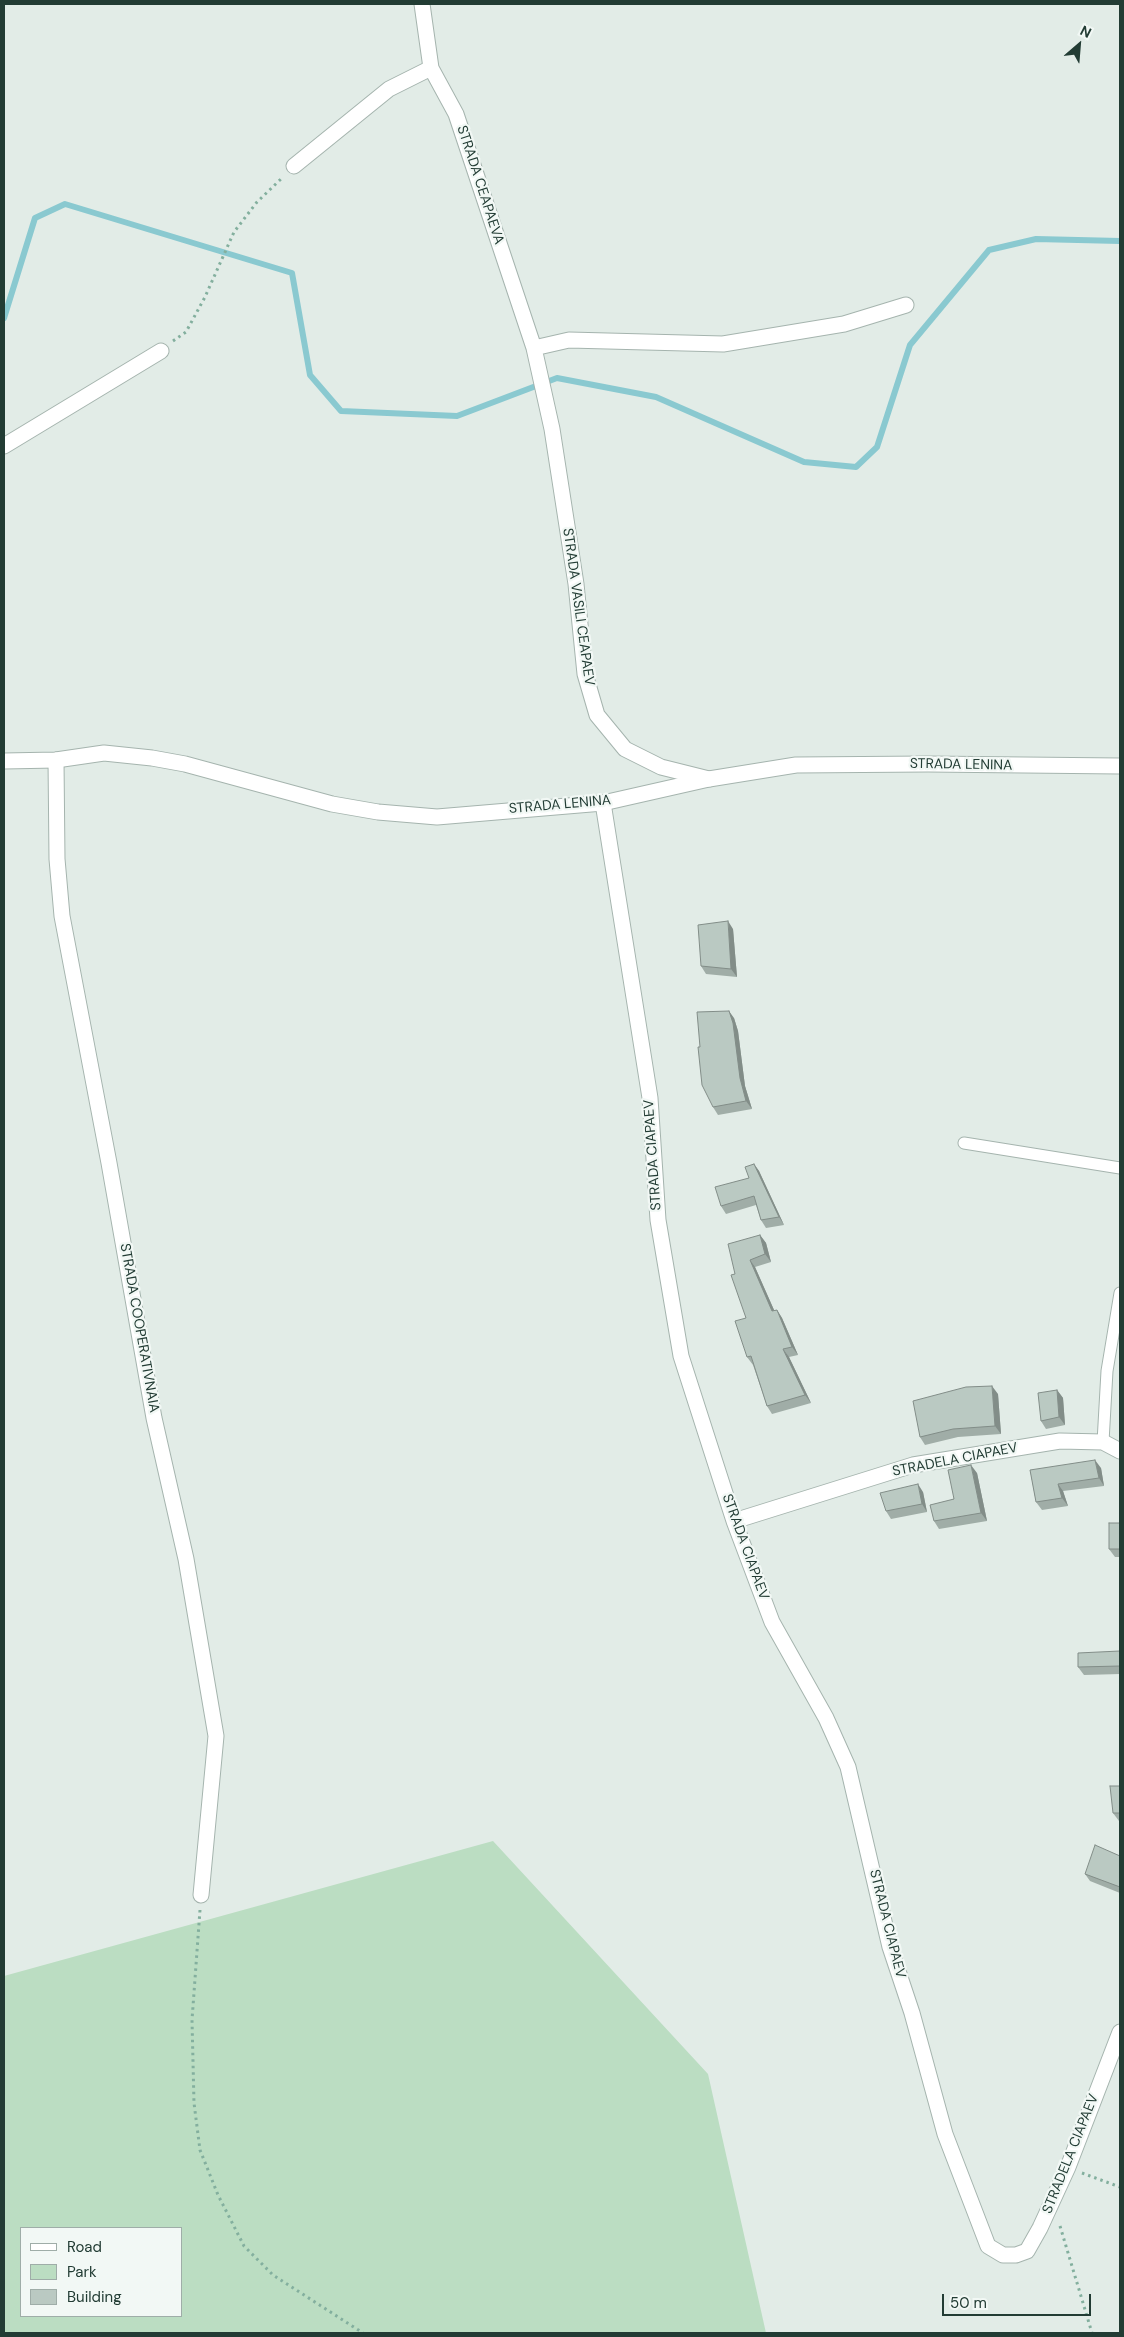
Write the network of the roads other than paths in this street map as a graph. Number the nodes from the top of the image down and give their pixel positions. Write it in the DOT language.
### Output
graph roads {
  1 [pos="422,4"];
  2 [pos="431,68"];
  3 [pos="294,166"];
  4 [pos="906,304"];
  5 [pos="534,348"];
  6 [pos="161,350"];
  7 [pos="538,367"];
  8 [pos="4,446"];
  9 [pos="56,760"];
  10 [pos="4,761"];
  11 [pos="1120,766"];
  12 [pos="709,779"];
  13 [pos="603,803"];
  14 [pos="964,1143"];
  15 [pos="1120,1168"];
  16 [pos="1120,1294"];
  17 [pos="1103,1442"];
  18 [pos="1120,1451"];
  19 [pos="734,1521"];
  20 [pos="201,1895"];
  21 [pos="1120,2032"];
  22 [pos="1003,2255"];
  1 -- 2 [label="street, STRADA CEAPAEVA"];
  2 -- 3 [label="street"];
  2 -- 5 [label="street, STRADA CEAPAEVA"];
  4 -- 5 [label="street"];
  5 -- 7 [label="street, STRADA CEAPAEVA"];
  6 -- 8 [label="street"];
  7 -- 12 [label="street, STRADA VASILI CEAPAEV"];
  9 -- 10 [label="street, STRADA LENINA"];
  9 -- 13 [label="street, STRADA LENINA"];
  9 -- 20 [label="street, STRADA COOPERATIVNAIA"];
  11 -- 12 [label="street, STRADA LENINA"];
  12 -- 13 [label="street, STRADA LENINA"];
  13 -- 19 [label="street, STRADA CIAPAEV"];
  14 -- 15 [label="lane"];
  16 -- 17 [label="lane"];
  17 -- 18 [label="street, STRADELA CIAPAEV"];
  17 -- 19 [label="street, STRADELA CIAPAEV"];
  19 -- 22 [label="street, STRADA CIAPAEV"];
  21 -- 22 [label="street, STRADELA CIAPAEV"];
}
